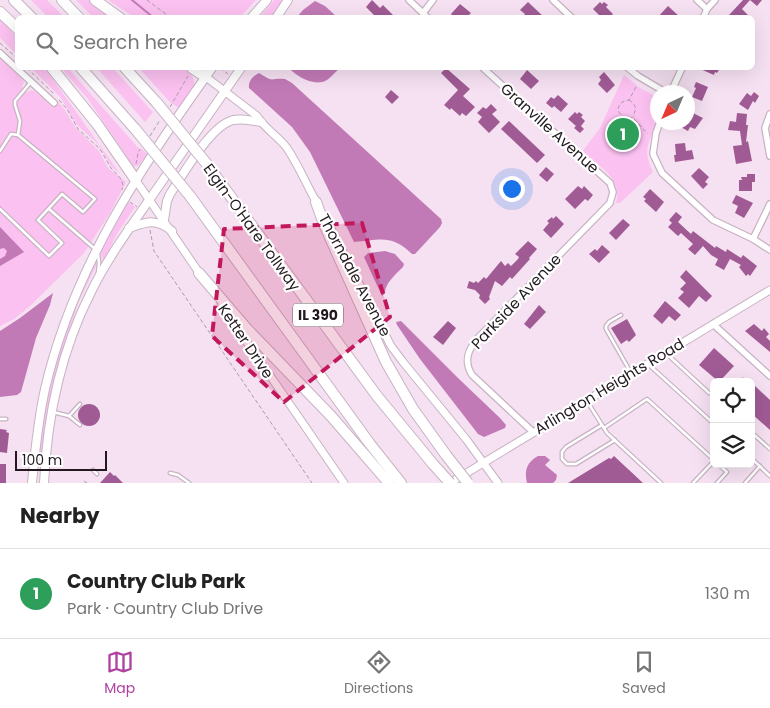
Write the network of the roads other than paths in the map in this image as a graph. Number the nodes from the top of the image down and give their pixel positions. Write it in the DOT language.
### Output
graph roads {
  1 [pos="14,0"];
  2 [pos="62,0"];
  3 [pos="95,0"];
  4 [pos="267,0"];
  5 [pos="288,0"];
  6 [pos="409,0"];
  7 [pos="433,0"];
  8 [pos="553,0"];
  9 [pos="697,0"];
  10 [pos="715,0"];
  11 [pos="707,9"];
  12 [pos="0,12"];
  13 [pos="423,12"];
  14 [pos="29,15"];
  15 [pos="76,15"];
  16 [pos="116,15"];
  17 [pos="254,15"];
  18 [pos="278,15"];
  19 [pos="426,15"];
  20 [pos="569,15"];
  21 [pos="704,15"];
  22 [pos="15,26"];
  23 [pos="0,53"];
  24 [pos="15,67"];
  25 [pos="18,70"];
  26 [pos="54,70"];
  27 [pos="83,70"];
  28 [pos="127,70"];
  29 [pos="195,70"];
  30 [pos="214,70"];
  31 [pos="240,70"];
  32 [pos="485,70"];
  33 [pos="630,70"];
  34 [pos="681,70"];
  35 [pos="206,77"];
  36 [pos="31,82"];
  37 [pos="653,85"];
  38 [pos="674,85"];
  39 [pos="225,90"];
  40 [pos="54,103"];
  41 [pos="770,114"];
  42 [pos="261,122"];
  43 [pos="657,130"];
  44 [pos="18,135"];
  45 [pos="4,142"];
  46 [pos="0,143"];
  47 [pos="0,151"];
  48 [pos="770,156"];
  49 [pos="135,179"];
  50 [pos="613,192"];
  51 [pos="150,199"];
  52 [pos="316,202"];
  53 [pos="770,204"];
  54 [pos="0,209"];
  55 [pos="49,210"];
  56 [pos="164,220"];
  57 [pos="129,228"];
  58 [pos="172,231"];
  59 [pos="753,239"];
  60 [pos="95,250"];
  61 [pos="770,250"];
  62 [pos="199,272"];
  63 [pos="96,282"];
  64 [pos="770,290"];
  65 [pos="621,315"];
  66 [pos="713,324"];
  67 [pos="665,352"];
  68 [pos="647,363"];
  69 [pos="631,372"];
  70 [pos="770,376"];
  71 [pos="709,393"];
  72 [pos="587,399"];
  73 [pos="80,404"];
  74 [pos="52,412"];
  75 [pos="69,416"];
  76 [pos="0,419"];
  77 [pos="6,419"];
  78 [pos="713,423"];
  79 [pos="80,425"];
  80 [pos="603,427"];
  81 [pos="532,432"];
  82 [pos="755,436"];
  83 [pos="615,440"];
  84 [pos="770,449"];
  85 [pos="710,456"];
  86 [pos="755,462"];
  87 [pos="484,463"];
  88 [pos="710,465"];
  89 [pos="760,466"];
  90 [pos="722,468"];
  91 [pos="93,470"];
  92 [pos="170,473"];
  93 [pos="97,474"];
  94 [pos="770,476"];
  95 [pos="401,482"];
  96 [pos="32,483"];
  97 [pos="44,483"];
  98 [pos="189,483"];
  99 [pos="344,483"];
  100 [pos="389,483"];
  101 [pos="450,483"];
  102 [pos="468,483"];
  103 [pos="498,483"];
  104 [pos="661,483"];
  105 [pos="694,483"];
  106 [pos="716,483"];
  107 [pos="745,483"];
  1 -- 14 [label="highway"];
  2 -- 15 [label="highway"];
  3 -- 16 [label="highway"];
  4 -- 17 [label="main road"];
  5 -- 18 [label="main road"];
  6 -- 13 [label="street"];
  7 -- 13 [label="street"];
  8 -- 20 [label="street"];
  9 -- 11 [label="street"];
  10 -- 11 [label="street"];
  11 -- 21 [label="street"];
  12 -- 22 [label="highway"];
  13 -- 19 [label="street"];
  23 -- 24 [label="street"];
  25 -- 36 [label="street"];
  26 -- 49 [label="highway"];
  27 -- 95 [label="highway, IL 390, bridge"];
  28 -- 101 [label="highway, Elgin-O'Hare Tollway / IL 390, bridge"];
  29 -- 35 [label="highway"];
  30 -- 35 [label="main road"];
  31 -- 39 [label="main road"];
  32 -- 50 [label="street, Granville Avenue"];
  33 -- 37 [label="street"];
  34 -- 38 [label="street"];
  35 -- 39 [label="street, Thorndale Avenue"];
  35 -- 49 [label="main road"];
  36 -- 40 [label="street"];
  36 -- 44 [label="lane"];
  39 -- 42 [label="street, Thorndale Avenue"];
  39 -- 51 [label="main road"];
  41 -- 48 [label="street"];
  42 -- 52 [label="street, Thorndale Avenue"];
  42 -- 56 [label="main road"];
  43 -- 59 [label="street"];
  44 -- 45 [label="lane"];
  44 -- 55 [label="lane"];
  45 -- 46 [label="lane"];
  45 -- 47 [label="lane"];
  49 -- 51 [label="street, Ketter Drive"];
  49 -- 60 [label="main road"];
  50 -- 81 [label="street, Parkside Avenue"];
  51 -- 56 [label="street, Ketter Drive"];
  51 -- 57 [label="main road"];
  52 -- 87 [label="street, Thorndale Avenue"];
  52 -- 102 [label="highway, IL 390, bridge"];
  53 -- 59 [label="street"];
  54 -- 55 [label="lane"];
  55 -- 60 [label="lane"];
  56 -- 58 [label="street, Ketter Drive"];
  57 -- 58 [label="main road"];
  57 -- 63 [label="main road"];
  58 -- 62 [label="street, Ketter Drive"];
  59 -- 61 [label="street"];
  60 -- 63 [label="lane"];
  60 -- 96 [label="main road"];
  62 -- 99 [label="street, Ketter Drive"];
  62 -- 100 [label="highway"];
  63 -- 74 [label="main road"];
  64 -- 66 [label="street, Arlington Heights Road"];
  65 -- 69 [label="lane"];
  66 -- 67 [label="street, Arlington Heights Road"];
  66 -- 70 [label="street"];
  67 -- 68 [label="street, Arlington Heights Road"];
  67 -- 71 [label="lane"];
  68 -- 69 [label="street, Arlington Heights Road"];
  68 -- 78 [label="lane"];
  69 -- 72 [label="street, Arlington Heights Road"];
  72 -- 80 [label="lane"];
  72 -- 81 [label="street, Arlington Heights Road"];
  73 -- 75 [label="lane"];
  74 -- 75 [label="lane"];
  74 -- 97 [label="main road"];
  75 -- 79 [label="lane"];
  76 -- 77 [label="lane"];
  80 -- 83 [label="lane"];
  80 -- 83 [label="lane"];
  80 -- 85 [label="lane"];
  81 -- 87 [label="street, Arlington Heights Road"];
  82 -- 84 [label="lane"];
  83 -- 104 [label="lane"];
  86 -- 89 [label="lane"];
  87 -- 101 [label="street, Arlington Heights Road"];
  87 -- 103 [label="street, Thorndale Avenue"];
  88 -- 105 [label="lane"];
  89 -- 94 [label="lane"];
  89 -- 107 [label="lane"];
  90 -- 106 [label="lane"];
  91 -- 93 [label="lane"];
  92 -- 98 [label="lane"];
}
